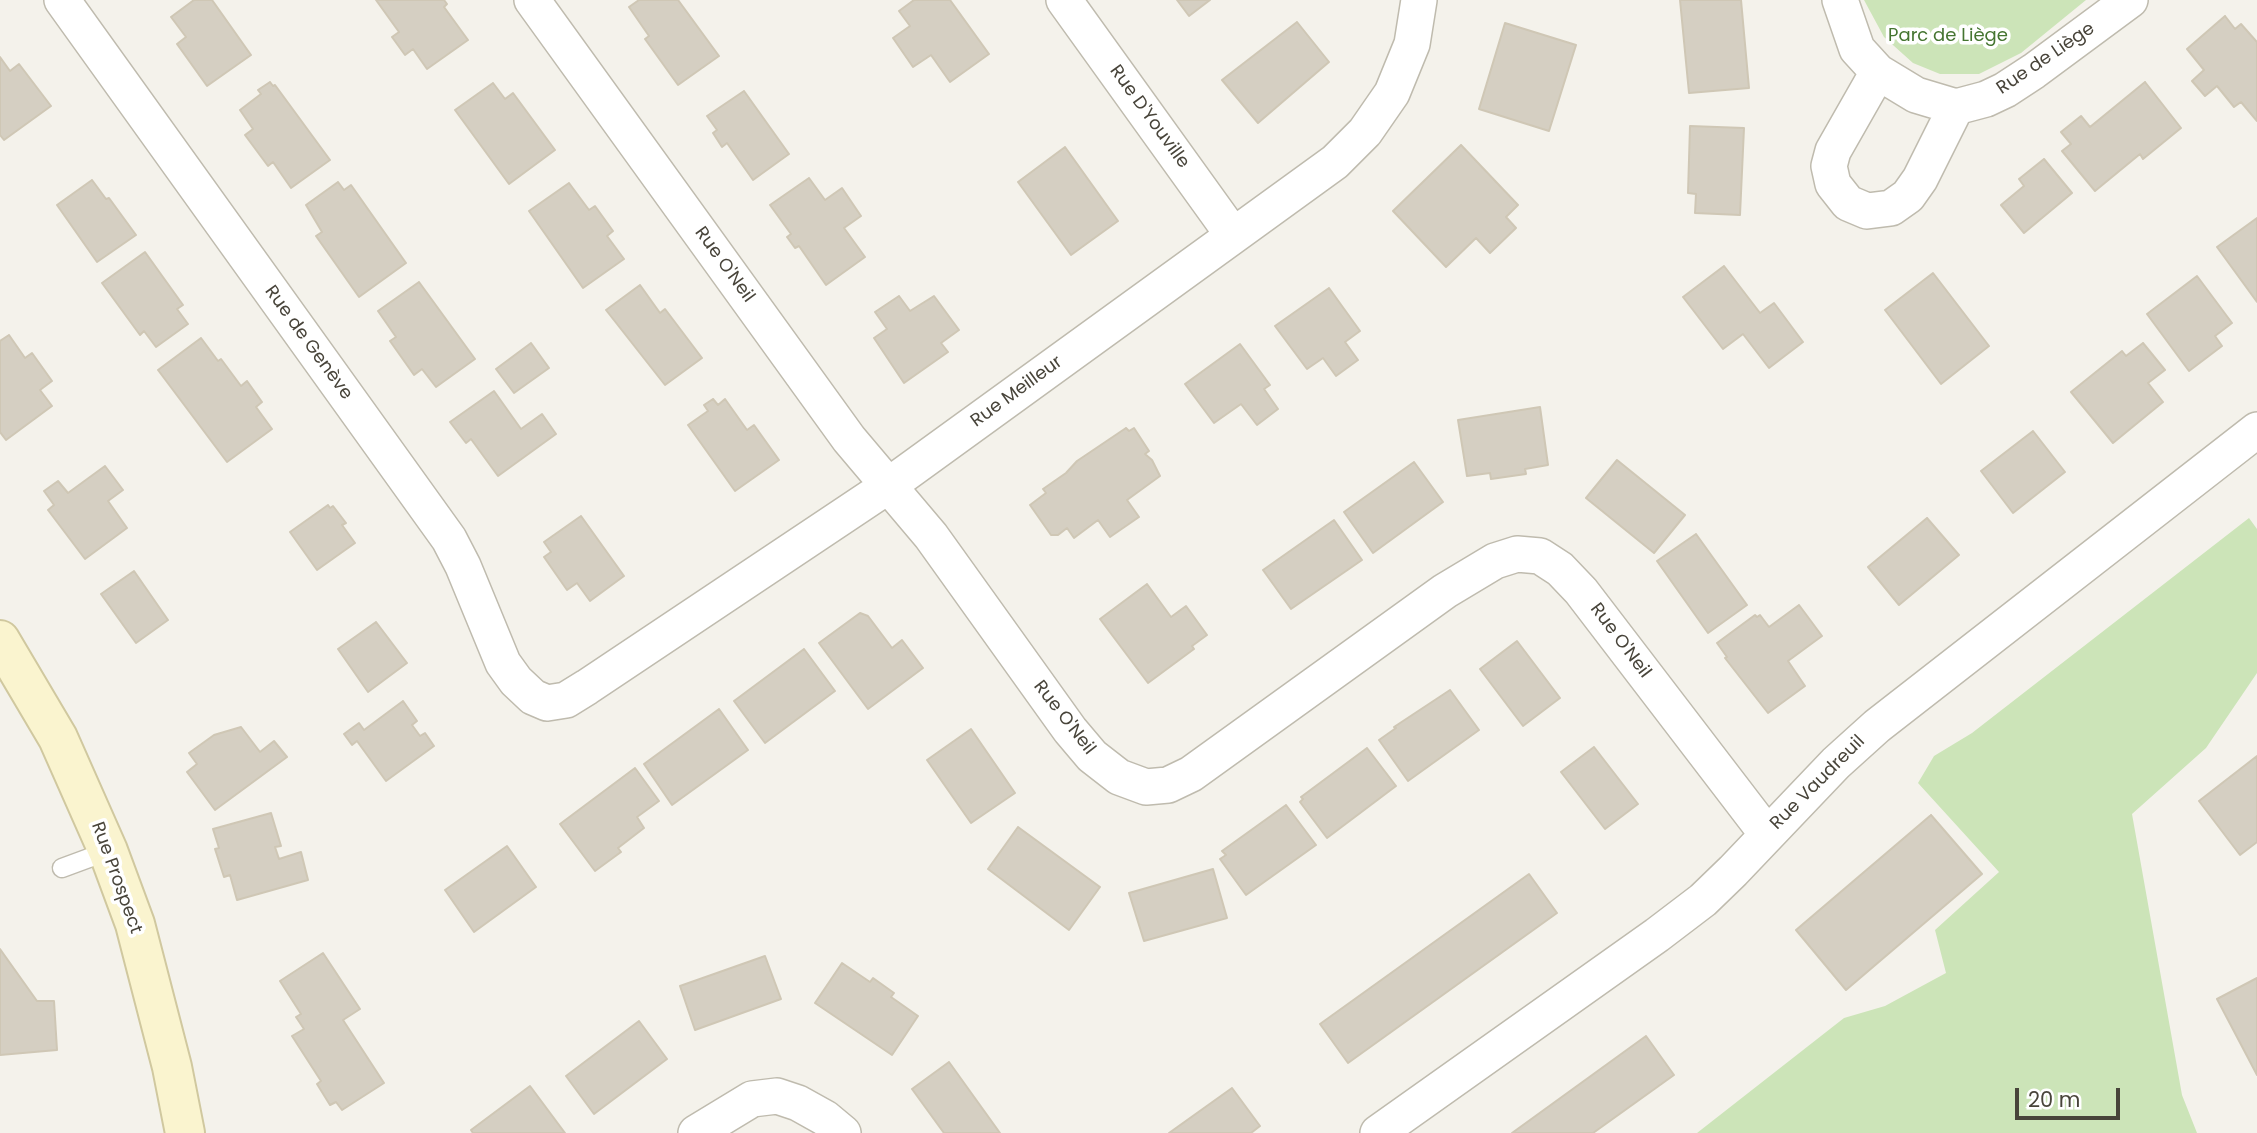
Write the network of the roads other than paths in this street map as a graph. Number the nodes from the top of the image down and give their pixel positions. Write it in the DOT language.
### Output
graph roads {
  1 [pos="62,0"];
  2 [pos="533,0"];
  3 [pos="1064,0"];
  4 [pos="1419,0"];
  5 [pos="1840,0"];
  6 [pos="2130,0"];
  7 [pos="1878,72"];
  8 [pos="1956,107"];
  9 [pos="1233,235"];
  10 [pos="2257,430"];
  11 [pos="888,486"];
  12 [pos="0,640"];
  13 [pos="533,697"];
  14 [pos="1767,834"];
  15 [pos="108,851"];
  16 [pos="62,868"];
  17 [pos="186,1133"];
  18 [pos="696,1133"];
  19 [pos="843,1133"];
  20 [pos="1378,1133"];
  1 -- 13 [label="street, Rue de Genève"];
  2 -- 11 [label="street, Rue O'Neil"];
  3 -- 9 [label="street, Rue D'Youville"];
  4 -- 9 [label="street, Rue Meilleur"];
  5 -- 7 [label="street"];
  6 -- 8 [label="street, Rue de Liège"];
  7 -- 8 [label="street"];
  7 -- 8 [label="street"];
  9 -- 11 [label="street, Rue Meilleur"];
  10 -- 14 [label="street, Rue Vaudreuil"];
  11 -- 13 [label="street, Rue Meilleur"];
  11 -- 14 [label="street, Rue O'Neil"];
  12 -- 15 [label="street, Rue Prospect"];
  14 -- 20 [label="street, Rue Vaudreuil"];
  15 -- 16 [label="lane"];
  15 -- 17 [label="street, Rue Prospect"];
  18 -- 19 [label="street"];
}
